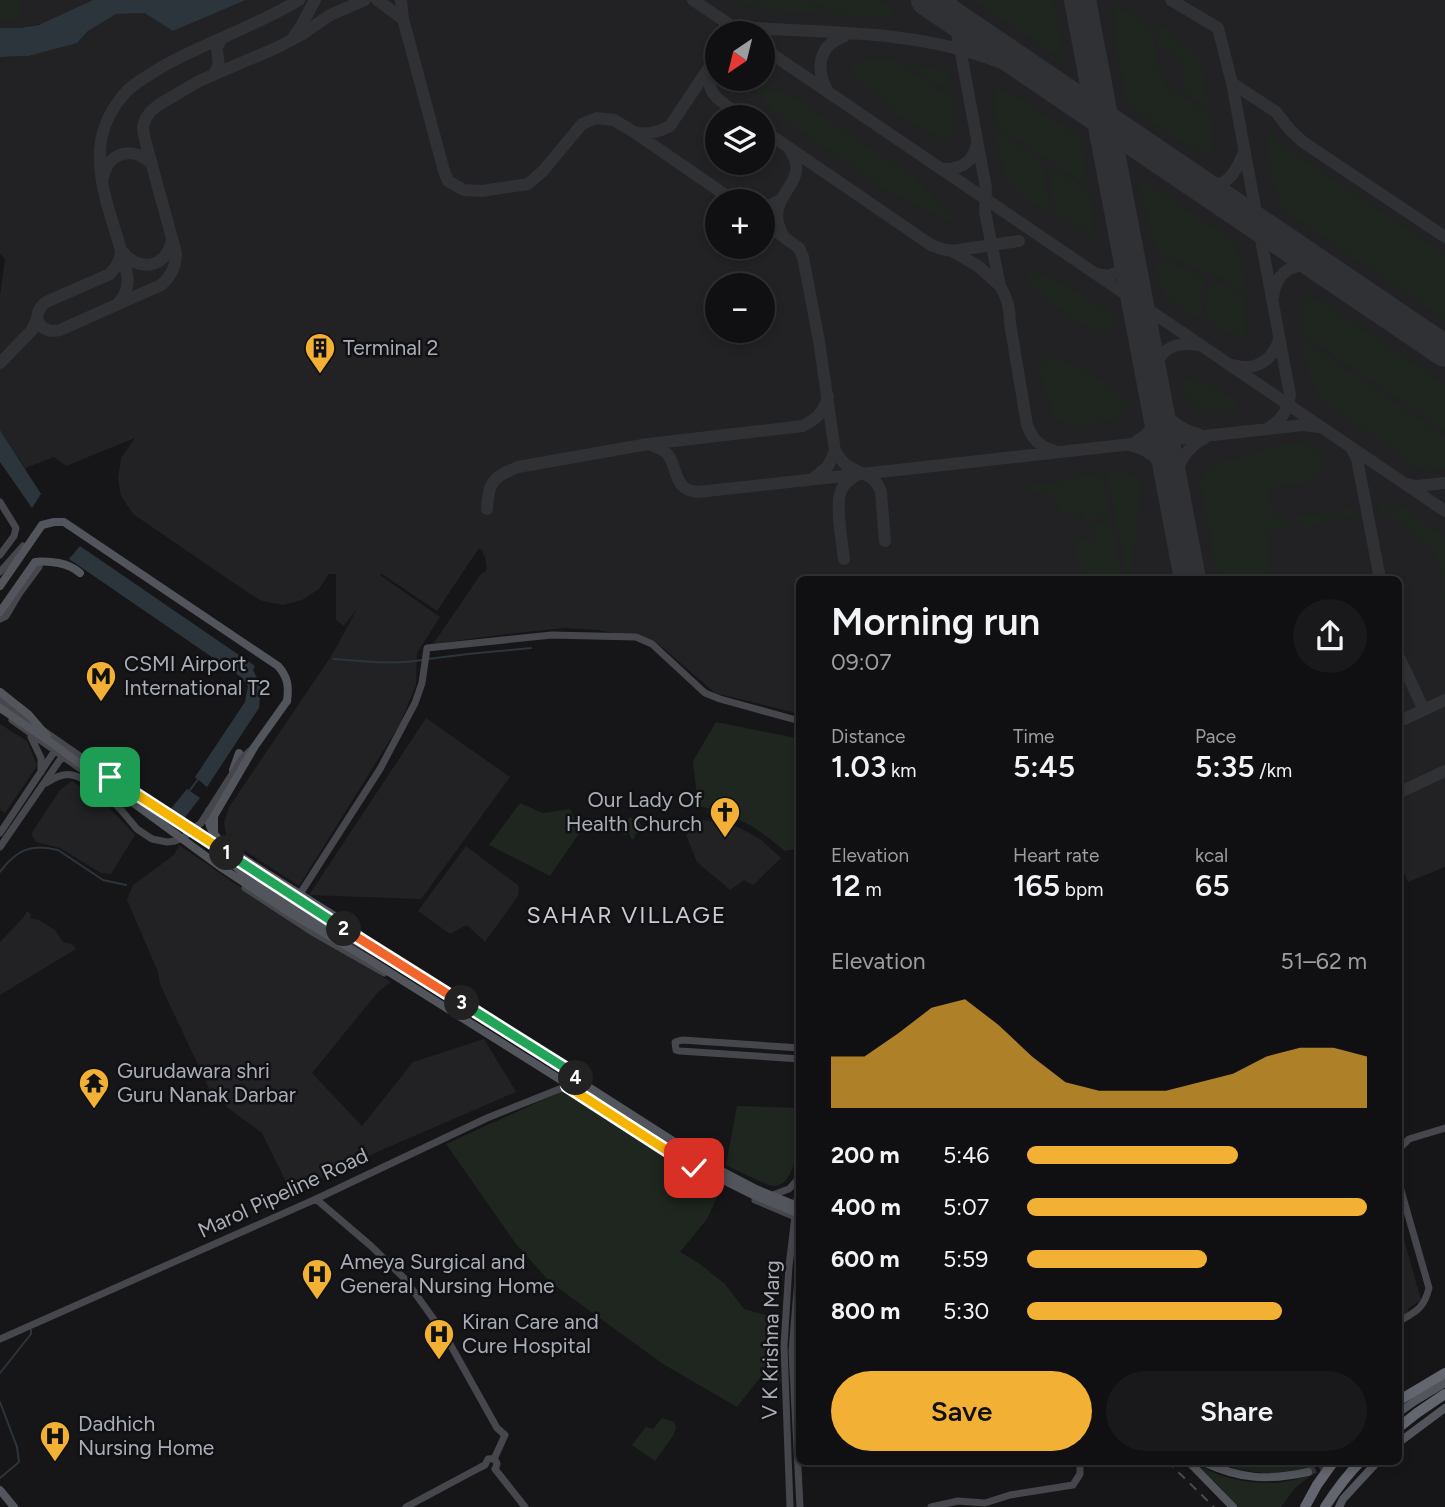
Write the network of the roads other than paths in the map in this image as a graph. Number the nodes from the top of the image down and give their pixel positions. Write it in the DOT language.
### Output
graph roads {
  1 [pos="0,502"];
  2 [pos="42,525"];
  3 [pos="0,555"];
  4 [pos="44,562"];
  5 [pos="0,572"];
  6 [pos="80,573"];
  7 [pos="0,586"];
  8 [pos="0,612"];
  9 [pos="0,619"];
  10 [pos="0,692"];
  11 [pos="0,700"];
  12 [pos="1,711"];
  13 [pos="796,719"];
  14 [pos="29,733"];
  15 [pos="56,746"];
  16 [pos="255,746"];
  17 [pos="68,748"];
  18 [pos="239,753"];
  19 [pos="62,757"];
  20 [pos="77,767"];
  21 [pos="41,772"];
  22 [pos="51,773"];
  23 [pos="41,788"];
  24 [pos="0,833"];
  25 [pos="0,846"];
  26 [pos="297,899"];
  27 [pos="285,915"];
  28 [pos="399,966"];
  29 [pos="796,1048"];
  30 [pos="796,1059"];
  31 [pos="578,1076"];
  32 [pos="567,1086"];
  33 [pos="1445,1128"];
  34 [pos="1402,1146"];
  35 [pos="796,1181"];
  36 [pos="775,1194"];
  37 [pos="1402,1194"];
  38 [pos="316,1199"];
  39 [pos="796,1203"];
  40 [pos="796,1203"];
  41 [pos="781,1211"];
  42 [pos="796,1216"];
  43 [pos="796,1216"];
  44 [pos="796,1222"];
  45 [pos="794,1228"];
  46 [pos="796,1285"];
  47 [pos="1402,1319"];
  48 [pos="0,1339"];
  49 [pos="788,1348"];
  50 [pos="1445,1373"];
  51 [pos="1445,1383"];
  52 [pos="1445,1394"];
  53 [pos="1402,1399"];
  54 [pos="1445,1409"];
  55 [pos="1402,1410"];
  56 [pos="1402,1425"];
  57 [pos="1402,1440"];
  58 [pos="796,1454"];
  59 [pos="797,1465"];
  60 [pos="1080,1465"];
  61 [pos="1192,1465"];
  62 [pos="1209,1465"];
  63 [pos="1331,1465"];
  64 [pos="1357,1465"];
  65 [pos="1374,1465"];
  66 [pos="489,1468"];
  67 [pos="1308,1472"];
  68 [pos="0,1490"];
  69 [pos="13,1507"];
  70 [pos="406,1507"];
  71 [pos="414,1507"];
  72 [pos="525,1507"];
  73 [pos="790,1507"];
  74 [pos="800,1507"];
  75 [pos="930,1507"];
  76 [pos="1233,1507"];
  77 [pos="1305,1507"];
  78 [pos="1325,1507"];
  79 [pos="1339,1507"];
  1 -- 3 [label="main road"];
  2 -- 5 [label="main road"];
  2 -- 7 [label="main road"];
  2 -- 16 [label="main road, bridge"];
  4 -- 6 [label="main road"];
  4 -- 8 [label="main road"];
  4 -- 9 [label="main road"];
  10 -- 15 [label="main road, bridge"];
  11 -- 15 [label="main road"];
  12 -- 14 [label="main road"];
  12 -- 15 [label="main road, bridge"];
  13 -- 26 [label="main road"];
  14 -- 15 [label="main road"];
  14 -- 21 [label="main road"];
  15 -- 17 [label="main road"];
  15 -- 19 [label="main road"];
  15 -- 21 [label="main road"];
  15 -- 42 [label="main road, bridge"];
  16 -- 23 [label="main road, bridge"];
  16 -- 28 [label="main road, bridge"];
  17 -- 19 [label="main road"];
  17 -- 26 [label="main road"];
  18 -- 28 [label="main road, bridge"];
  19 -- 20 [label="main road"];
  19 -- 22 [label="main road"];
  20 -- 22 [label="main road"];
  20 -- 27 [label="main road"];
  21 -- 24 [label="main road"];
  22 -- 23 [label="main road"];
  23 -- 25 [label="main road"];
  26 -- 27 [label="main road"];
  26 -- 31 [label="main road"];
  27 -- 32 [label="main road"];
  28 -- 39 [label="main road, bridge"];
  29 -- 30 [label="main road"];
  31 -- 32 [label="main road, Marol Pipeline Road"];
  31 -- 36 [label="main road"];
  32 -- 38 [label="main road, Marol Pipeline Road"];
  32 -- 41 [label="main road"];
  33 -- 34 [label="main road"];
  35 -- 36 [label="main road"];
  36 -- 40 [label="main road"];
  37 -- 47 [label="main road"];
  38 -- 48 [label="main road, Marol Pipeline Road"];
  38 -- 66 [label="main road"];
  41 -- 43 [label="main road"];
  41 -- 45 [label="main road"];
  44 -- 45 [label="main road, V K Krishna Marg"];
  45 -- 49 [label="main road, V K Krishna Marg"];
  46 -- 49 [label="main road, V K Krishna Marg"];
  49 -- 58 [label="main road, V K Krishna Marg"];
  49 -- 73 [label="main road, V K Krishna Marg"];
  50 -- 53 [label="highway"];
  51 -- 55 [label="main road"];
  52 -- 56 [label="highway"];
  54 -- 57 [label="main road"];
  59 -- 74 [label="main road, V K Krishna Marg"];
  60 -- 75 [label="main road"];
  61 -- 76 [label="main road"];
  62 -- 67 [label="main road"];
  63 -- 77 [label="highway"];
  64 -- 78 [label="highway"];
  65 -- 79 [label="main road"];
  66 -- 70 [label="main road"];
  66 -- 71 [label="main road"];
  66 -- 72 [label="main road"];
  68 -- 69 [label="main road"];
}
